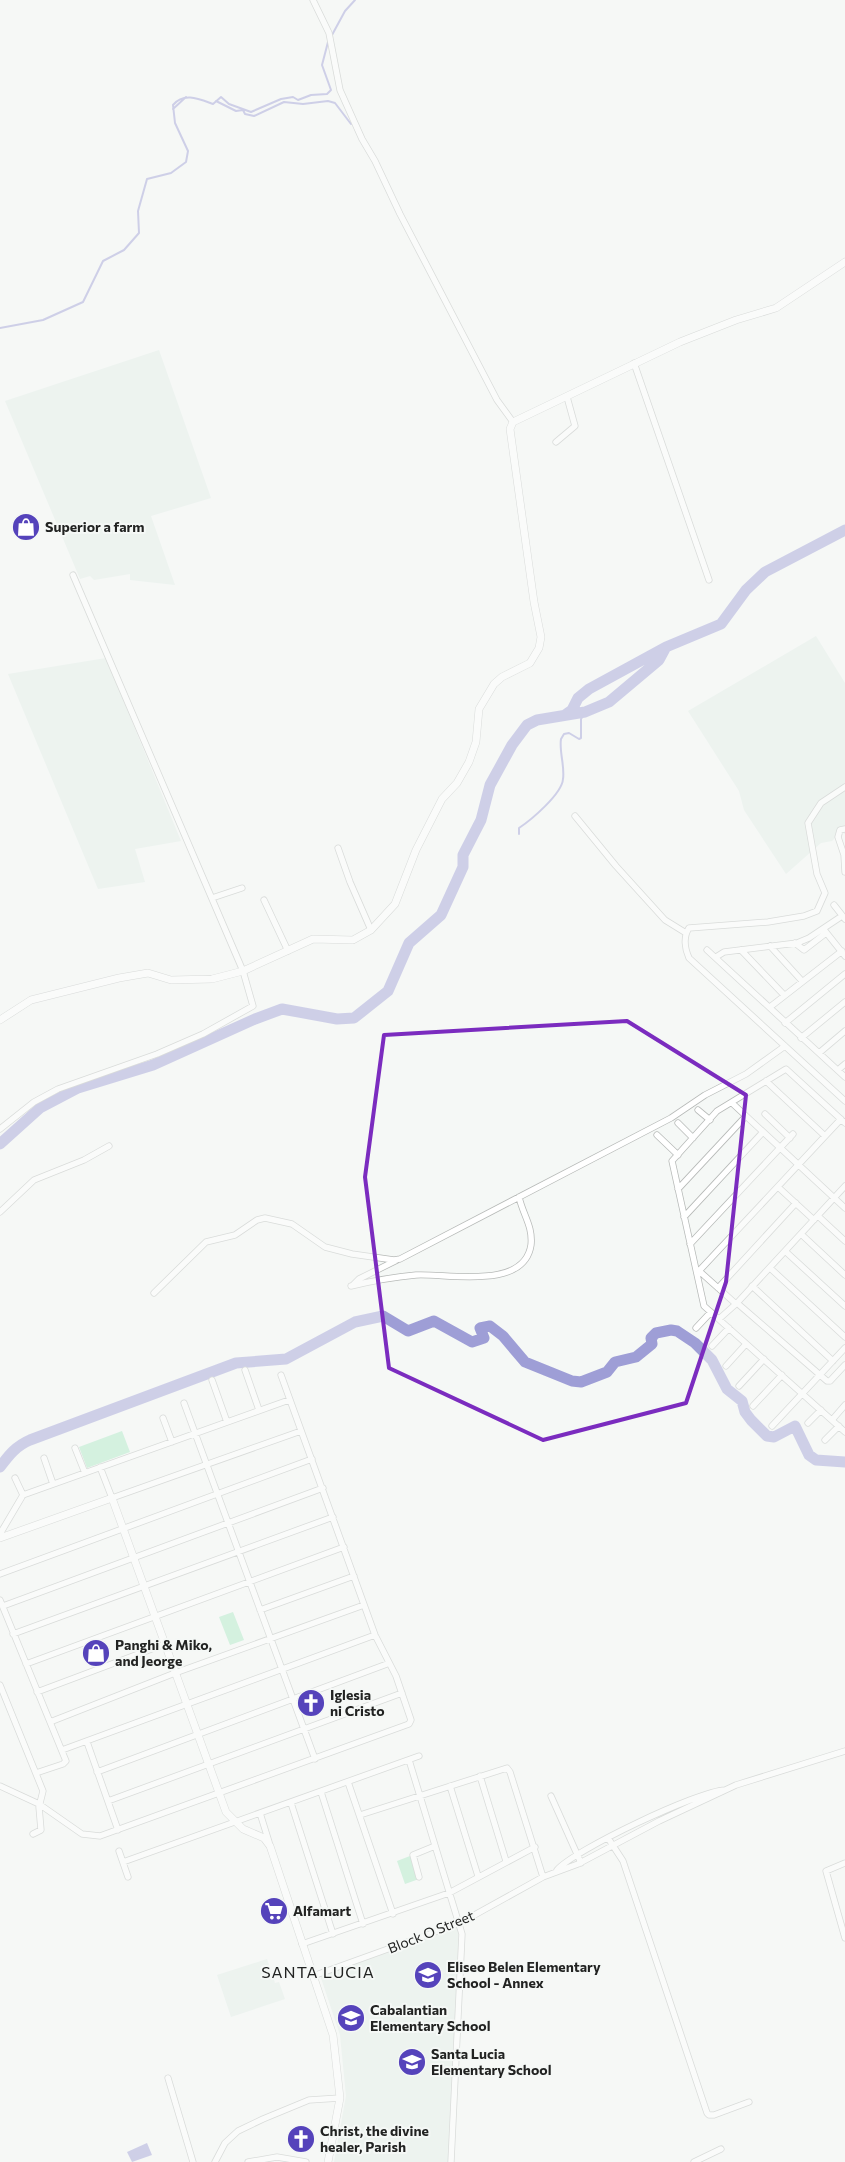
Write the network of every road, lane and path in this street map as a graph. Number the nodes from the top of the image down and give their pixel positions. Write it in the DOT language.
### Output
graph roads {
  1 [pos="313,0"];
  2 [pos="845,262"];
  3 [pos="634,363"];
  4 [pos="567,397"];
  5 [pos="513,422"];
  6 [pos="556,442"];
  7 [pos="74,575"];
  8 [pos="709,580"];
  9 [pos="845,787"];
  10 [pos="575,816"];
  11 [pos="845,829"];
  12 [pos="338,848"];
  13 [pos="844,854"];
  14 [pos="845,872"];
  15 [pos="242,888"];
  16 [pos="212,898"];
  17 [pos="264,900"];
  18 [pos="834,905"];
  19 [pos="844,918"];
  20 [pos="372,930"];
  21 [pos="825,931"];
  22 [pos="686,933"];
  23 [pos="770,946"];
  24 [pos="707,950"];
  25 [pos="741,950"];
  26 [pos="288,951"];
  27 [pos="843,953"];
  28 [pos="716,957"];
  29 [pos="243,971"];
  30 [pos="845,974"];
  31 [pos="802,981"];
  32 [pos="784,995"];
  33 [pos="845,1002"];
  34 [pos="770,1007"];
  35 [pos="0,1020"];
  36 [pos="784,1023"];
  37 [pos="845,1031"];
  38 [pos="801,1038"];
  39 [pos="785,1046"];
  40 [pos="819,1053"];
  41 [pos="845,1064"];
  42 [pos="838,1070"];
  43 [pos="845,1077"];
  44 [pos="766,1081"];
  45 [pos="845,1101"];
  46 [pos="732,1102"];
  47 [pos="698,1110"];
  48 [pos="765,1114"];
  49 [pos="746,1116"];
  50 [pos="710,1120"];
  51 [pos="843,1121"];
  52 [pos="678,1123"];
  53 [pos="0,1129"];
  54 [pos="763,1132"];
  55 [pos="657,1135"];
  56 [pos="825,1136"];
  57 [pos="694,1138"];
  58 [pos="109,1146"];
  59 [pos="780,1148"];
  60 [pos="678,1155"];
  61 [pos="799,1165"];
  62 [pos="845,1186"];
  63 [pos="778,1187"];
  64 [pos="678,1190"];
  65 [pos="519,1197"];
  66 [pos="834,1198"];
  67 [pos="796,1203"];
  68 [pos="845,1208"];
  69 [pos="0,1212"];
  70 [pos="684,1217"];
  71 [pos="816,1218"];
  72 [pos="801,1234"];
  73 [pos="845,1241"];
  74 [pos="690,1244"];
  75 [pos="785,1251"];
  76 [pos="400,1259"];
  77 [pos="770,1268"];
  78 [pos="698,1270"];
  79 [pos="845,1275"];
  80 [pos="752,1286"];
  81 [pos="718,1288"];
  82 [pos="154,1293"];
  83 [pos="737,1303"];
  84 [pos="845,1306"];
  85 [pos="711,1312"];
  86 [pos="719,1319"];
  87 [pos="696,1328"];
  88 [pos="729,1328"];
  89 [pos="845,1337"];
  90 [pos="746,1344"];
  91 [pos="712,1346"];
  92 [pos="845,1348"];
  93 [pos="764,1359"];
  94 [pos="833,1361"];
  95 [pos="845,1365"];
  96 [pos="726,1366"];
  97 [pos="245,1370"];
  98 [pos="782,1375"];
  99 [pos="819,1375"];
  100 [pos="281,1376"];
  101 [pos="212,1380"];
  102 [pos="739,1386"];
  103 [pos="802,1393"];
  104 [pos="289,1400"];
  105 [pos="184,1403"];
  106 [pos="845,1405"];
  107 [pos="753,1406"];
  108 [pos="259,1410"];
  109 [pos="821,1410"];
  110 [pos="163,1418"];
  111 [pos="832,1420"];
  112 [pos="227,1422"];
  113 [pos="808,1423"];
  114 [pos="772,1426"];
  115 [pos="839,1426"];
  116 [pos="301,1431"];
  117 [pos="845,1432"];
  118 [pos="195,1433"];
  119 [pos="825,1440"];
  120 [pos="172,1442"];
  121 [pos="75,1448"];
  122 [pos="44,1458"];
  123 [pos="312,1459"];
  124 [pos="206,1464"];
  125 [pos="100,1467"];
  126 [pos="85,1473"];
  127 [pos="15,1478"];
  128 [pos="53,1484"];
  129 [pos="323,1488"];
  130 [pos="217,1494"];
  131 [pos="23,1495"];
  132 [pos="112,1498"];
  133 [pos="333,1517"];
  134 [pos="228,1522"];
  135 [pos="123,1528"];
  136 [pos="0,1534"];
  137 [pos="0,1538"];
  138 [pos="344,1547"];
  139 [pos="239,1552"];
  140 [pos="134,1558"];
  141 [pos="0,1574"];
  142 [pos="354,1576"];
  143 [pos="249,1580"];
  144 [pos="144,1586"];
  145 [pos="0,1600"];
  146 [pos="2,1606"];
  147 [pos="364,1606"];
  148 [pos="260,1610"];
  149 [pos="155,1616"];
  150 [pos="13,1634"];
  151 [pos="375,1635"];
  152 [pos="270,1639"];
  153 [pos="165,1644"];
  154 [pos="26,1664"];
  155 [pos="387,1664"];
  156 [pos="282,1669"];
  157 [pos="176,1673"];
  158 [pos="0,1684"];
  159 [pos="38,1692"];
  160 [pos="402,1693"];
  161 [pos="294,1700"];
  162 [pos="187,1705"];
  163 [pos="50,1722"];
  164 [pos="304,1729"];
  165 [pos="198,1734"];
  166 [pos="87,1742"];
  167 [pos="62,1750"];
  168 [pos="844,1751"];
  169 [pos="419,1756"];
  170 [pos="845,1758"];
  171 [pos="315,1759"];
  172 [pos="409,1760"];
  173 [pos="208,1764"];
  174 [pos="97,1772"];
  175 [pos="36,1773"];
  176 [pos="480,1776"];
  177 [pos="348,1782"];
  178 [pos="0,1786"];
  179 [pos="450,1786"];
  180 [pos="724,1790"];
  181 [pos="321,1792"];
  182 [pos="219,1793"];
  183 [pos="420,1795"];
  184 [pos="551,1796"];
  185 [pos="108,1801"];
  186 [pos="291,1803"];
  187 [pos="39,1804"];
  188 [pos="679,1805"];
  189 [pos="682,1811"];
  190 [pos="260,1814"];
  191 [pos="360,1816"];
  192 [pos="658,1818"];
  193 [pos="236,1823"];
  194 [pos="118,1830"];
  195 [pos="33,1834"];
  196 [pos="608,1838"];
  197 [pos="613,1845"];
  198 [pos="270,1846"];
  199 [pos="435,1846"];
  200 [pos="535,1846"];
  201 [pos="119,1851"];
  202 [pos="576,1855"];
  203 [pos="506,1861"];
  204 [pos="123,1862"];
  205 [pos="580,1863"];
  206 [pos="845,1863"];
  207 [pos="557,1870"];
  208 [pos="478,1876"];
  209 [pos="128,1877"];
  210 [pos="419,1877"];
  211 [pos="543,1877"];
  212 [pos="449,1893"];
  213 [pos="392,1914"];
  214 [pos="460,1923"];
  215 [pos="363,1924"];
  216 [pos="333,1934"];
  217 [pos="845,1938"];
  218 [pos="302,1944"];
  219 [pos="314,1976"];
  220 [pos="168,2078"];
  221 [pos="340,2098"];
  222 [pos="749,2102"];
  223 [pos="721,2149"];
  224 [pos="710,2159"];
  225 [pos="193,2162"];
  226 [pos="215,2162"];
  227 [pos="248,2162"];
  228 [pos="306,2162"];
  229 [pos="328,2162"];
  230 [pos="451,2162"];
  231 [pos="694,2162"];
  1 -- 5 [label="street"];
  2 -- 3 [label="street"];
  3 -- 4 [label="street"];
  3 -- 8 [label="street"];
  4 -- 5 [label="street"];
  4 -- 6 [label="street"];
  5 -- 20 [label="street"];
  7 -- 16 [label="street"];
  9 -- 22 [label="street"];
  10 -- 22 [label="street"];
  11 -- 13 [label="street"];
  12 -- 20 [label="street"];
  13 -- 14 [label="street"];
  15 -- 16 [label="street"];
  16 -- 29 [label="street"];
  17 -- 26 [label="street"];
  18 -- 19 [label="street"];
  19 -- 21 [label="street"];
  20 -- 26 [label="street"];
  21 -- 23 [label="street"];
  21 -- 27 [label="street"];
  22 -- 39 [label="street"];
  23 -- 25 [label="street"];
  23 -- 31 [label="street"];
  24 -- 28 [label="street"];
  25 -- 28 [label="street"];
  25 -- 32 [label="street"];
  26 -- 29 [label="street"];
  27 -- 31 [label="street"];
  28 -- 34 [label="street"];
  29 -- 35 [label="street"];
  29 -- 53 [label="street"];
  30 -- 36 [label="street"];
  31 -- 32 [label="street"];
  32 -- 34 [label="street"];
  33 -- 38 [label="street"];
  34 -- 36 [label="street"];
  36 -- 38 [label="street"];
  37 -- 40 [label="street"];
  38 -- 40 [label="street"];
  39 -- 45 [label="street"];
  39 -- 65 [label="street"];
  40 -- 42 [label="street"];
  41 -- 42 [label="street"];
  42 -- 43 [label="street"];
  44 -- 46 [label="street"];
  44 -- 51 [label="street"];
  44 -- 56 [label="street"];
  46 -- 49 [label="street"];
  46 -- 50 [label="street"];
  47 -- 50 [label="street"];
  48 -- 59 [label="street"];
  49 -- 54 [label="street"];
  49 -- 64 [label="street"];
  50 -- 57 [label="street"];
  51 -- 56 [label="street"];
  52 -- 57 [label="street"];
  54 -- 59 [label="street"];
  54 -- 70 [label="street"];
  55 -- 60 [label="street"];
  56 -- 61 [label="street"];
  57 -- 60 [label="street"];
  58 -- 69 [label="street"];
  59 -- 61 [label="street"];
  59 -- 74 [label="street"];
  60 -- 64 [label="street"];
  61 -- 63 [label="street"];
  61 -- 66 [label="street"];
  62 -- 66 [label="street"];
  63 -- 67 [label="street"];
  63 -- 78 [label="street"];
  64 -- 70 [label="street"];
  65 -- 76 [label="street"];
  65 -- 76 [label="street"];
  66 -- 68 [label="street"];
  66 -- 71 [label="street"];
  67 -- 71 [label="street"];
  67 -- 81 [label="street"];
  70 -- 74 [label="street"];
  71 -- 72 [label="street"];
  71 -- 73 [label="street"];
  72 -- 75 [label="street"];
  72 -- 79 [label="street"];
  74 -- 78 [label="street"];
  75 -- 77 [label="street"];
  75 -- 84 [label="street"];
  76 -- 82 [label="street"];
  77 -- 80 [label="street"];
  77 -- 89 [label="street"];
  78 -- 81 [label="street"];
  78 -- 85 [label="street"];
  80 -- 83 [label="street"];
  80 -- 94 [label="street"];
  81 -- 83 [label="street"];
  83 -- 86 [label="street"];
  83 -- 99 [label="street"];
  85 -- 86 [label="street"];
  85 -- 87 [label="street"];
  86 -- 88 [label="street"];
  88 -- 90 [label="street"];
  88 -- 91 [label="street"];
  90 -- 93 [label="street"];
  90 -- 96 [label="street"];
  92 -- 94 [label="street"];
  93 -- 98 [label="street"];
  93 -- 102 [label="street"];
  94 -- 99 [label="street"];
  95 -- 99 [label="street"];
  97 -- 108 [label="street"];
  98 -- 103 [label="street"];
  98 -- 107 [label="street"];
  99 -- 103 [label="street"];
  100 -- 104 [label="street"];
  101 -- 112 [label="street"];
  103 -- 109 [label="street"];
  103 -- 114 [label="street"];
  104 -- 108 [label="street"];
  104 -- 116 [label="street"];
  105 -- 118 [label="street"];
  106 -- 111 [label="street"];
  108 -- 112 [label="street"];
  109 -- 111 [label="street"];
  109 -- 113 [label="street"];
  110 -- 120 [label="street"];
  111 -- 115 [label="street"];
  112 -- 118 [label="street"];
  115 -- 117 [label="street"];
  115 -- 119 [label="street"];
  116 -- 123 [label="street"];
  116 -- 124 [label="street"];
  118 -- 120 [label="street"];
  118 -- 124 [label="street"];
  120 -- 125 [label="street"];
  121 -- 126 [label="street"];
  122 -- 128 [label="street"];
  123 -- 129 [label="street"];
  123 -- 130 [label="street"];
  124 -- 130 [label="street"];
  124 -- 132 [label="street"];
  125 -- 126 [label="street"];
  125 -- 132 [label="street"];
  126 -- 128 [label="street"];
  127 -- 131 [label="street"];
  128 -- 131 [label="street"];
  129 -- 133 [label="street"];
  129 -- 134 [label="street"];
  130 -- 134 [label="street"];
  130 -- 135 [label="street"];
  131 -- 136 [label="street"];
  132 -- 135 [label="street"];
  132 -- 137 [label="street"];
  133 -- 138 [label="street"];
  133 -- 139 [label="street"];
  134 -- 139 [label="street"];
  134 -- 140 [label="street"];
  135 -- 140 [label="street"];
  135 -- 141 [label="street"];
  138 -- 142 [label="street"];
  138 -- 143 [label="street"];
  139 -- 143 [label="street"];
  139 -- 144 [label="street"];
  140 -- 144 [label="street"];
  140 -- 146 [label="street"];
  142 -- 147 [label="street"];
  142 -- 148 [label="street"];
  143 -- 148 [label="street"];
  143 -- 149 [label="street"];
  144 -- 149 [label="street"];
  144 -- 150 [label="street"];
  145 -- 146 [label="street"];
  146 -- 150 [label="street"];
  147 -- 151 [label="street"];
  147 -- 152 [label="street"];
  148 -- 152 [label="street"];
  149 -- 153 [label="street"];
  149 -- 154 [label="street"];
  150 -- 154 [label="street"];
  151 -- 155 [label="street"];
  151 -- 156 [label="street"];
  152 -- 156 [label="street"];
  152 -- 157 [label="street"];
  153 -- 157 [label="street"];
  153 -- 159 [label="street"];
  154 -- 159 [label="street"];
  155 -- 160 [label="street"];
  155 -- 161 [label="street"];
  156 -- 161 [label="street"];
  156 -- 162 [label="street"];
  157 -- 162 [label="street"];
  157 -- 163 [label="street"];
  158 -- 175 [label="street"];
  159 -- 163 [label="street"];
  160 -- 164 [label="street"];
  160 -- 171 [label="street"];
  161 -- 164 [label="street"];
  161 -- 165 [label="street"];
  162 -- 165 [label="street"];
  162 -- 166 [label="street"];
  163 -- 167 [label="street"];
  164 -- 171 [label="street"];
  164 -- 173 [label="street"];
  165 -- 173 [label="street"];
  165 -- 174 [label="street"];
  166 -- 167 [label="street"];
  166 -- 174 [label="street"];
  167 -- 175 [label="street"];
  168 -- 170 [label="street"];
  168 -- 180 [label="street"];
  169 -- 172 [label="street"];
  171 -- 182 [label="street"];
  172 -- 177 [label="street"];
  172 -- 183 [label="street"];
  173 -- 182 [label="street"];
  173 -- 185 [label="street"];
  174 -- 185 [label="street"];
  175 -- 187 [label="street"];
  176 -- 179 [label="street"];
  176 -- 200 [label="street"];
  176 -- 203 [label="street"];
  177 -- 181 [label="street"];
  177 -- 191 [label="street"];
  178 -- 187 [label="street"];
  179 -- 183 [label="street"];
  179 -- 208 [label="street"];
  180 -- 188 [label="street"];
  180 -- 189 [label="street"];
  181 -- 186 [label="street"];
  181 -- 215 [label="street"];
  182 -- 193 [label="street"];
  182 -- 194 [label="street"];
  183 -- 191 [label="street"];
  183 -- 199 [label="street"];
  184 -- 202 [label="street"];
  185 -- 194 [label="street"];
  186 -- 190 [label="street"];
  186 -- 216 [label="street"];
  187 -- 194 [label="street"];
  187 -- 195 [label="street"];
  188 -- 189 [label="street"];
  188 -- 192 [label="street"];
  189 -- 192 [label="street"];
  190 -- 193 [label="street"];
  190 -- 198 [label="street"];
  191 -- 213 [label="street"];
  192 -- 196 [label="street"];
  192 -- 197 [label="street"];
  193 -- 198 [label="street"];
  193 -- 204 [label="street"];
  196 -- 197 [label="street"];
  196 -- 202 [label="street"];
  197 -- 205 [label="street"];
  197 -- 222 [label="street"];
  198 -- 218 [label="street"];
  199 -- 210 [label="street"];
  199 -- 212 [label="street"];
  200 -- 203 [label="street"];
  200 -- 211 [label="street"];
  201 -- 204 [label="street"];
  202 -- 205 [label="street"];
  202 -- 207 [label="street"];
  203 -- 208 [label="street"];
  204 -- 209 [label="street"];
  205 -- 207 [label="street"];
  206 -- 217 [label="street"];
  207 -- 211 [label="street, Block O Street"];
  208 -- 212 [label="street"];
  211 -- 214 [label="street, Block O Street"];
  212 -- 213 [label="street"];
  212 -- 214 [label="street"];
  213 -- 215 [label="street"];
  214 -- 219 [label="street, Block O Street"];
  214 -- 230 [label="street"];
  215 -- 216 [label="street"];
  216 -- 218 [label="street"];
  218 -- 219 [label="street"];
  219 -- 221 [label="street"];
  220 -- 225 [label="street"];
  221 -- 226 [label="street"];
  221 -- 229 [label="street"];
  223 -- 224 [label="street"];
  224 -- 231 [label="street"];
  227 -- 228 [label="street"];
}
